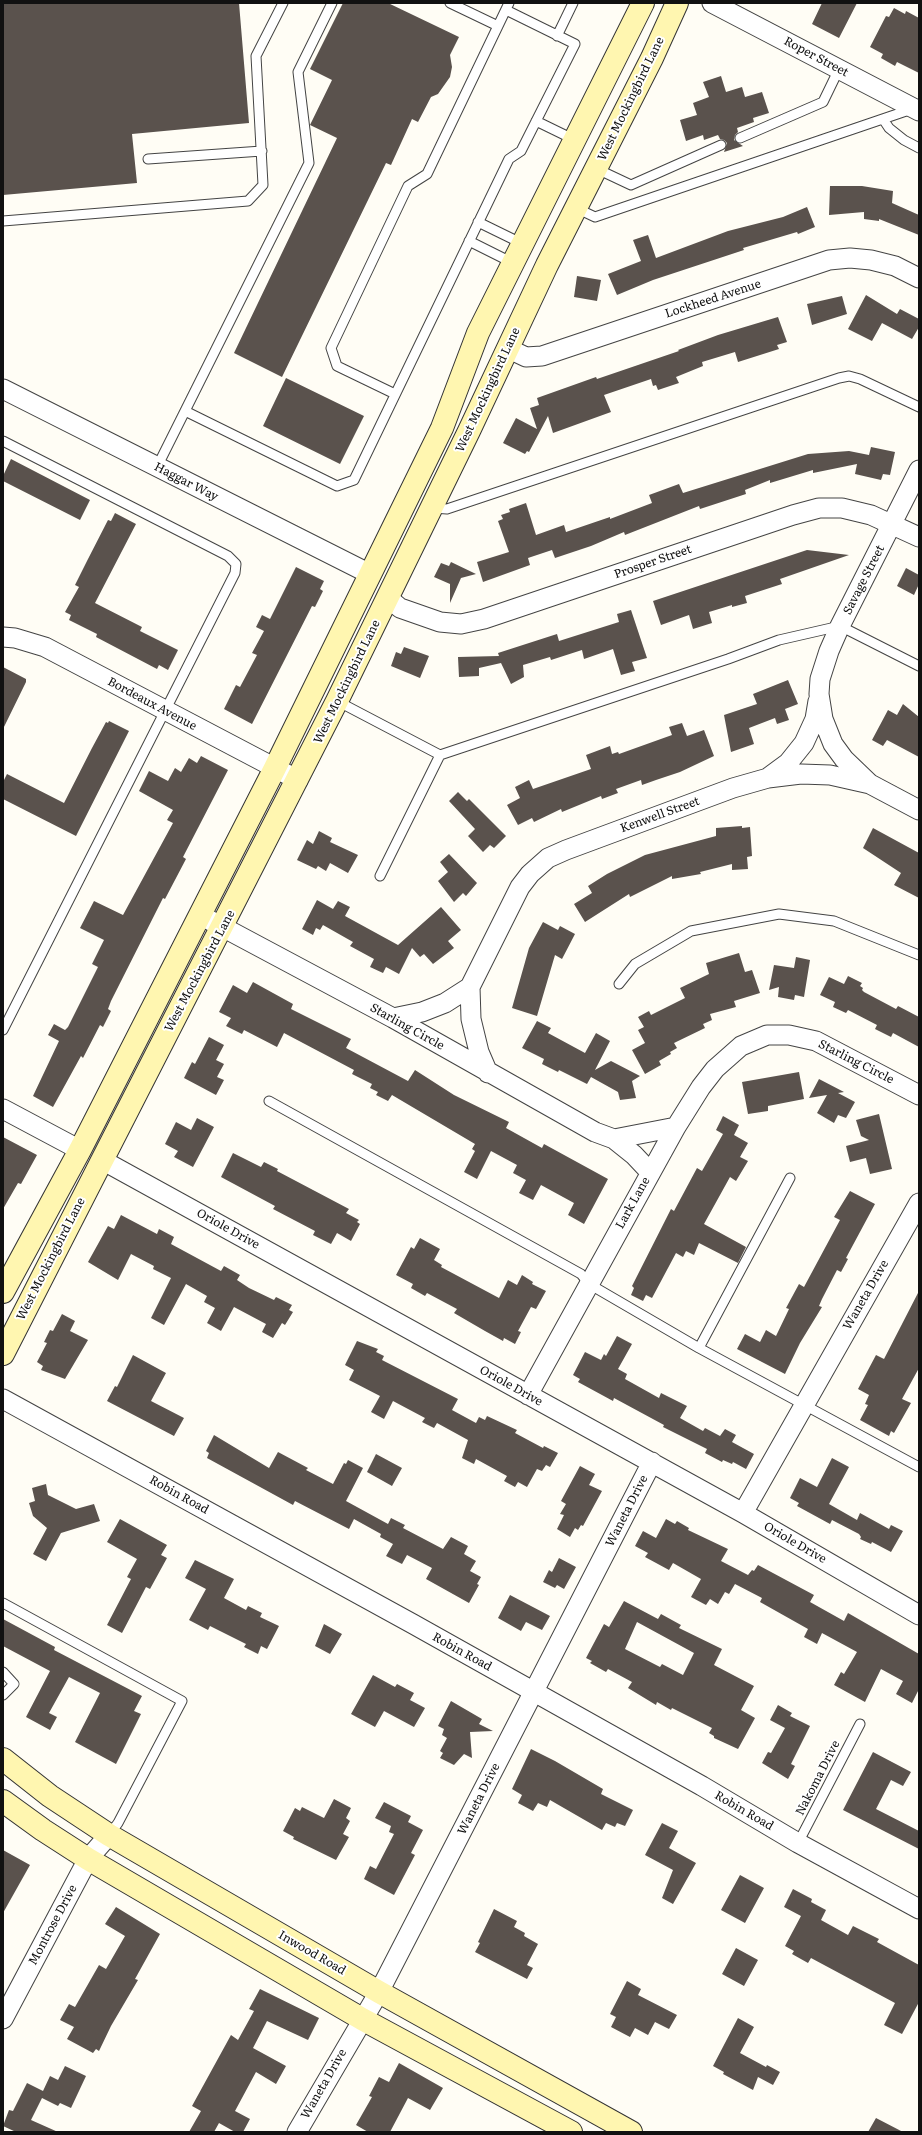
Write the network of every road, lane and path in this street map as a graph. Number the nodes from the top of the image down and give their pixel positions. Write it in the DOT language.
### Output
graph roads {
  1 [pos="283,3"];
  2 [pos="332,3"];
  3 [pos="450,3"];
  4 [pos="573,3"];
  5 [pos="643,3"];
  6 [pos="677,3"];
  7 [pos="712,3"];
  8 [pos="507,7"];
  9 [pos="498,26"];
  10 [pos="557,36"];
  11 [pos="839,69"];
  12 [pos="916,110"];
  13 [pos="883,119"];
  14 [pos="536,121"];
  15 [pos="740,138"];
  16 [pos="575,140"];
  17 [pos="721,144"];
  18 [pos="919,148"];
  19 [pos="262,151"];
  20 [pos="148,159"];
  21 [pos="596,169"];
  22 [pos="576,208"];
  23 [pos="3,221"];
  24 [pos="478,222"];
  25 [pos="469,241"];
  26 [pos="523,244"];
  27 [pos="514,263"];
  28 [pos="547,265"];
  29 [pos="919,278"];
  30 [pos="507,348"];
  31 [pos="3,389"];
  32 [pos="395,394"];
  33 [pos="919,407"];
  34 [pos="185,411"];
  35 [pos="3,441"];
  36 [pos="157,467"];
  37 [pos="919,470"];
  38 [pos="432,508"];
  39 [pos="892,523"];
  40 [pos="919,537"];
  41 [pos="370,574"];
  42 [pos="388,598"];
  43 [pos="840,626"];
  44 [pos="3,637"];
  45 [pos="919,666"];
  46 [pos="819,694"];
  47 [pos="337,701"];
  48 [pos="165,711"];
  49 [pos="440,755"];
  50 [pos="275,768"];
  51 [pos="768,778"];
  52 [pos="298,780"];
  53 [pos="870,784"];
  54 [pos="919,810"];
  55 [pos="380,876"];
  56 [pos="200,915"];
  57 [pos="223,927"];
  58 [pos="919,955"];
  59 [pos="619,984"];
  60 [pos="470,987"];
  61 [pos="393,1018"];
  62 [pos="3,1030"];
  63 [pos="767,1035"];
  64 [pos="488,1073"];
  65 [pos="919,1095"];
  66 [pos="269,1101"];
  67 [pos="3,1109"];
  68 [pos="676,1127"];
  69 [pos="614,1139"];
  70 [pos="80,1150"];
  71 [pos="102,1160"];
  72 [pos="650,1172"];
  73 [pos="790,1178"];
  74 [pos="919,1203"];
  75 [pos="589,1284"];
  76 [pos="3,1292"];
  77 [pos="699,1348"];
  78 [pos="3,1354"];
  79 [pos="528,1395"];
  80 [pos="3,1399"];
  81 [pos="803,1405"];
  82 [pos="652,1462"];
  83 [pos="919,1466"];
  84 [pos="744,1513"];
  85 [pos="3,1603"];
  86 [pos="919,1615"];
  87 [pos="3,1672"];
  88 [pos="534,1692"];
  89 [pos="3,1695"];
  90 [pos="860,1724"];
  91 [pos="3,1759"];
  92 [pos="3,1801"];
  93 [pos="109,1834"];
  94 [pos="798,1842"];
  95 [pos="88,1859"];
  96 [pos="919,1908"];
  97 [pos="379,1992"];
  98 [pos="3,2019"];
  99 [pos="362,2019"];
  100 [pos="297,2132"];
  101 [pos="571,2132"];
  102 [pos="631,2132"];
  1 -- 19 [label="lane"];
  2 -- 34 [label="lane"];
  3 -- 9 [label="lane"];
  4 -- 10 [label="lane"];
  5 -- 16 [label="main road, West Mockingbird Lane"];
  6 -- 21 [label="main road, West Mockingbird Lane"];
  7 -- 11 [label="street, Roper Street"];
  8 -- 9 [label="lane"];
  8 -- 10 [label="lane"];
  9 -- 32 [label="lane"];
  10 -- 14 [label="lane"];
  11 -- 12 [label="street, Roper Street"];
  11 -- 15 [label="lane"];
  12 -- 13 [label="lane"];
  13 -- 18 [label="lane"];
  13 -- 22 [label="lane"];
  14 -- 16 [label="lane"];
  14 -- 24 [label="lane"];
  16 -- 26 [label="main road, West Mockingbird Lane"];
  17 -- 21 [label="lane"];
  19 -- 20 [label="lane"];
  19 -- 23 [label="lane"];
  21 -- 22 [label="main road, West Mockingbird Lane"];
  22 -- 28 [label="main road, West Mockingbird Lane"];
  24 -- 25 [label="lane"];
  24 -- 26 [label="lane"];
  25 -- 27 [label="lane"];
  25 -- 32 [label="lane"];
  26 -- 27 [label="main road, West Mockingbird Lane"];
  26 -- 28 [label="main road"];
  27 -- 28 [label="main road"];
  27 -- 41 [label="main road, West Mockingbird Lane"];
  28 -- 30 [label="main road, West Mockingbird Lane"];
  29 -- 30 [label="street, Lockheed Avenue"];
  30 -- 38 [label="main road, West Mockingbird Lane"];
  31 -- 36 [label="street, Haggar Way"];
  32 -- 34 [label="lane"];
  33 -- 38 [label="lane"];
  34 -- 36 [label="lane"];
  35 -- 48 [label="lane"];
  36 -- 41 [label="street, Haggar Way"];
  37 -- 39 [label="street, Savage Street"];
  38 -- 42 [label="main road, West Mockingbird Lane"];
  39 -- 40 [label="street, Prosper Street"];
  39 -- 42 [label="street, Prosper Street"];
  39 -- 43 [label="street, Savage Street"];
  41 -- 42 [label="main road"];
  41 -- 50 [label="main road, West Mockingbird Lane"];
  42 -- 47 [label="main road, West Mockingbird Lane"];
  43 -- 45 [label="lane"];
  43 -- 46 [label="street, Savage Street"];
  43 -- 49 [label="lane"];
  44 -- 48 [label="street, Bordeaux Avenue"];
  46 -- 51 [label="street, Savage Street"];
  46 -- 53 [label="street, Savage Street"];
  47 -- 49 [label="lane"];
  47 -- 52 [label="main road, West Mockingbird Lane"];
  48 -- 50 [label="street, Bordeaux Avenue"];
  48 -- 62 [label="lane"];
  49 -- 55 [label="lane"];
  50 -- 52 [label="street, Bordeaux Avenue"];
  50 -- 56 [label="main road, West Mockingbird Lane"];
  51 -- 53 [label="street, Kenwell Street"];
  51 -- 60 [label="street, Kenwell Street"];
  52 -- 57 [label="main road, West Mockingbird Lane"];
  53 -- 54 [label="street, Kenwell Street"];
  56 -- 57 [label="street, Starling Circle"];
  56 -- 70 [label="main road, West Mockingbird Lane"];
  57 -- 61 [label="street, Starling Circle"];
  57 -- 71 [label="main road, West Mockingbird Lane"];
  58 -- 59 [label="lane"];
  60 -- 61 [label="street"];
  60 -- 64 [label="street, Kenwell Street"];
  61 -- 64 [label="street, Starling Circle"];
  63 -- 65 [label="street, Starling Circle"];
  63 -- 68 [label="street, Lark Lane"];
  64 -- 69 [label="street, Starling Circle"];
  66 -- 75 [label="lane"];
  67 -- 70 [label="street"];
  68 -- 69 [label="street"];
  68 -- 72 [label="street, Lark Lane"];
  69 -- 72 [label="street, Starling Circle"];
  70 -- 71 [label="main road"];
  70 -- 76 [label="main road, West Mockingbird Lane"];
  71 -- 78 [label="main road, West Mockingbird Lane"];
  71 -- 79 [label="street, Oriole Drive"];
  72 -- 75 [label="street, Lark Lane"];
  73 -- 77 [label="lane"];
  74 -- 81 [label="street, Waneta Drive"];
  75 -- 77 [label="lane"];
  75 -- 79 [label="street, Lark Lane"];
  77 -- 81 [label="lane"];
  79 -- 82 [label="street, Oriole Drive"];
  80 -- 88 [label="street, Robin Road"];
  81 -- 83 [label="lane"];
  81 -- 84 [label="street, Waneta Drive"];
  82 -- 84 [label="street, Oriole Drive"];
  82 -- 88 [label="street, Waneta Drive"];
  84 -- 86 [label="street, Oriole Drive"];
  85 -- 93 [label="lane"];
  87 -- 89 [label="lane"];
  88 -- 94 [label="street, Robin Road"];
  88 -- 97 [label="street, Waneta Drive"];
  90 -- 94 [label="lane, Nakoma Drive"];
  91 -- 93 [label="main road, Inwood Road"];
  92 -- 95 [label="main road"];
  93 -- 95 [label="street, Montrose Drive"];
  93 -- 97 [label="main road, Inwood Road"];
  94 -- 96 [label="street, Robin Road"];
  95 -- 98 [label="street, Montrose Drive"];
  95 -- 99 [label="main road"];
  97 -- 99 [label="street, Waneta Drive"];
  97 -- 102 [label="main road, Inwood Road"];
  99 -- 100 [label="street, Waneta Drive"];
  99 -- 101 [label="main road"];
}
